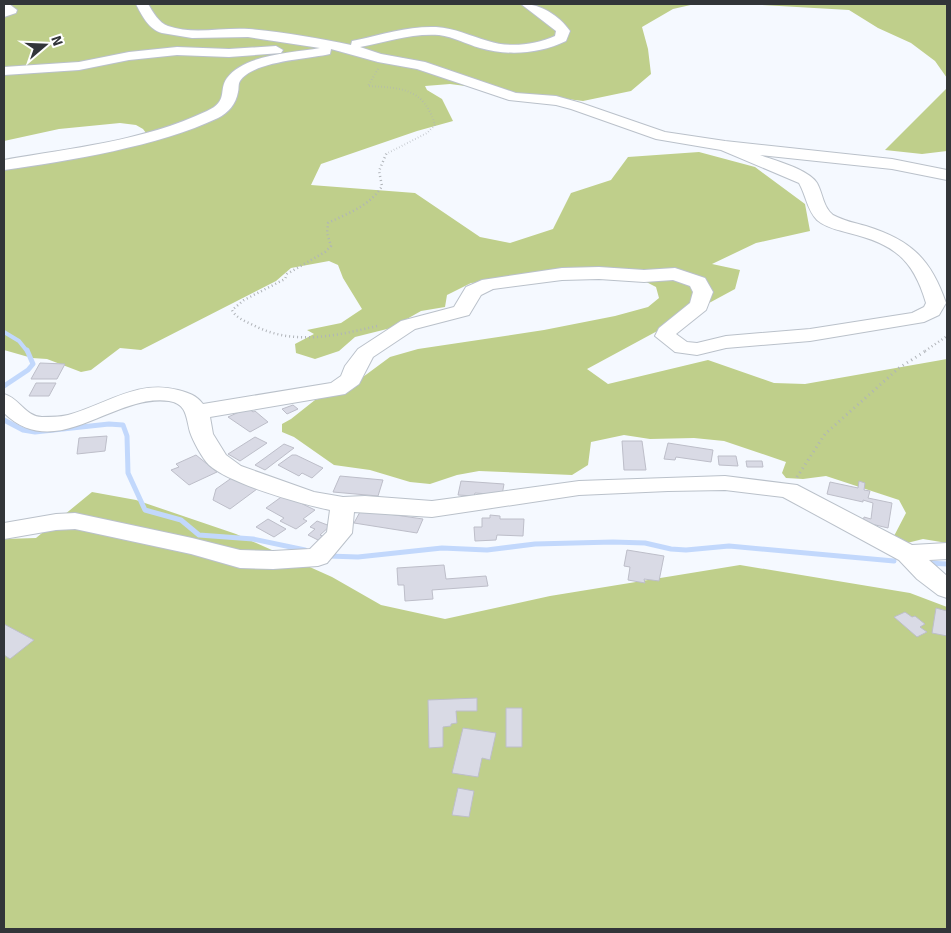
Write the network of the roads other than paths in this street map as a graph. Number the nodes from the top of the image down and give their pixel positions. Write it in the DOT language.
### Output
graph roads {
  1 [pos="142,4"];
  2 [pos="527,4"];
  3 [pos="4,6"];
  4 [pos="4,14"];
  5 [pos="306,43"];
  6 [pos="357,44"];
  7 [pos="325,51"];
  8 [pos="4,71"];
  9 [pos="725,146"];
  10 [pos="4,165"];
  11 [pos="947,175"];
  12 [pos="4,401"];
  13 [pos="198,412"];
  14 [pos="343,505"];
  15 [pos="4,531"];
  16 [pos="947,551"];
  17 [pos="908,554"];
  18 [pos="947,590"];
  1 -- 5 [label="street"];
  2 -- 6 [label="street"];
  3 -- 4 [label="street"];
  5 -- 8 [label="street"];
  5 -- 9 [label="street"];
  7 -- 10 [label="street"];
  9 -- 11 [label="street"];
  9 -- 13 [label="street"];
  12 -- 13 [label="street"];
  13 -- 14 [label="street"];
  14 -- 15 [label="street"];
  14 -- 17 [label="street"];
  16 -- 17 [label="street"];
  17 -- 18 [label="street"];
}
